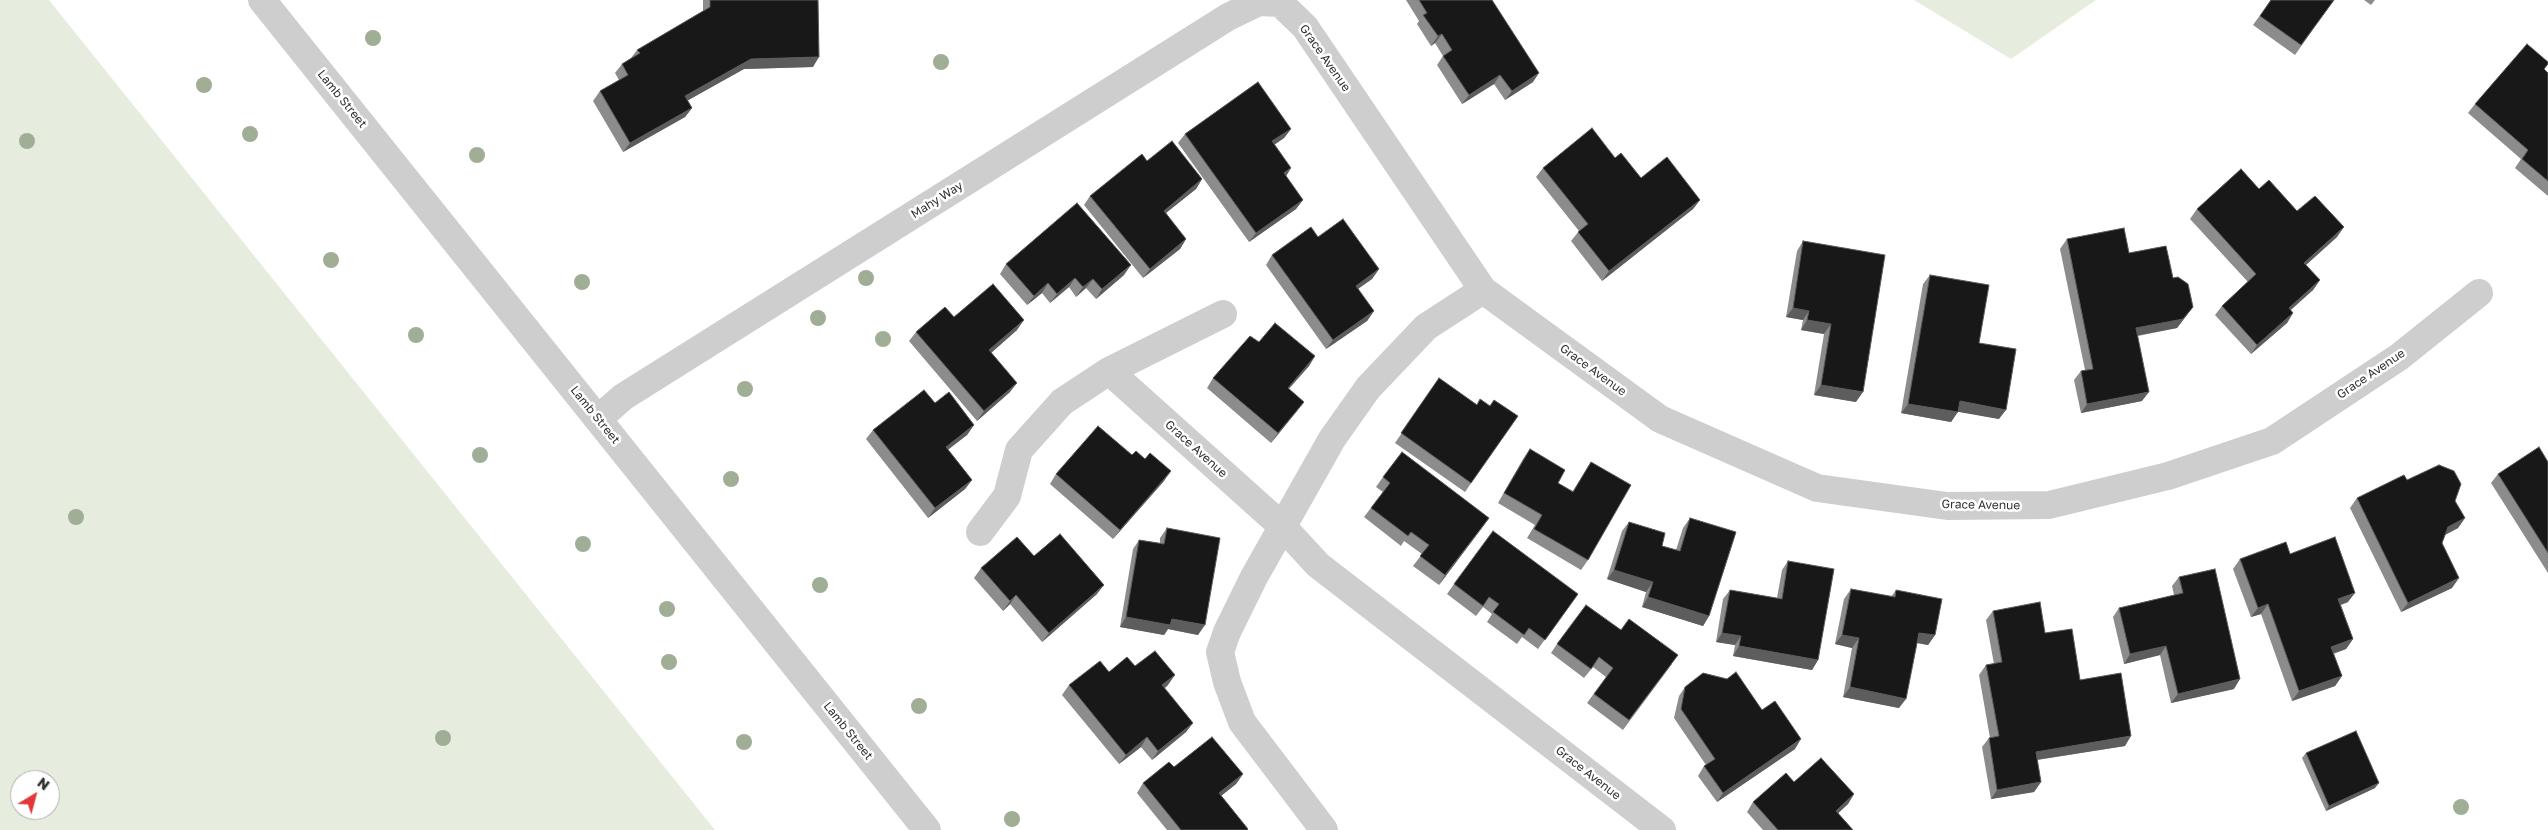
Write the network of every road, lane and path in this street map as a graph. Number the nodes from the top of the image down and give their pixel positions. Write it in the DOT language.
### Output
graph roads {
  1 [pos="262,0"];
  2 [pos="1281,2"];
  3 [pos="1483,290"];
  4 [pos="2479,293"];
  5 [pos="1223,314"];
  6 [pos="1109,371"];
  7 [pos="598,419"];
  8 [pos="1283,527"];
  9 [pos="980,532"];
  10 [pos="927,830"];
  11 [pos="1324,830"];
  12 [pos="1662,830"];
  1 -- 7 [label="street, Lamb Street"];
  2 -- 3 [label="street, Grace Avenue"];
  2 -- 7 [label="street, Mahy Way"];
  3 -- 4 [label="street, Grace Avenue"];
  3 -- 8 [label="street"];
  5 -- 6 [label="street"];
  6 -- 8 [label="street, Grace Avenue"];
  6 -- 9 [label="street"];
  7 -- 10 [label="street, Lamb Street"];
  8 -- 11 [label="street"];
  8 -- 12 [label="street, Grace Avenue"];
}
